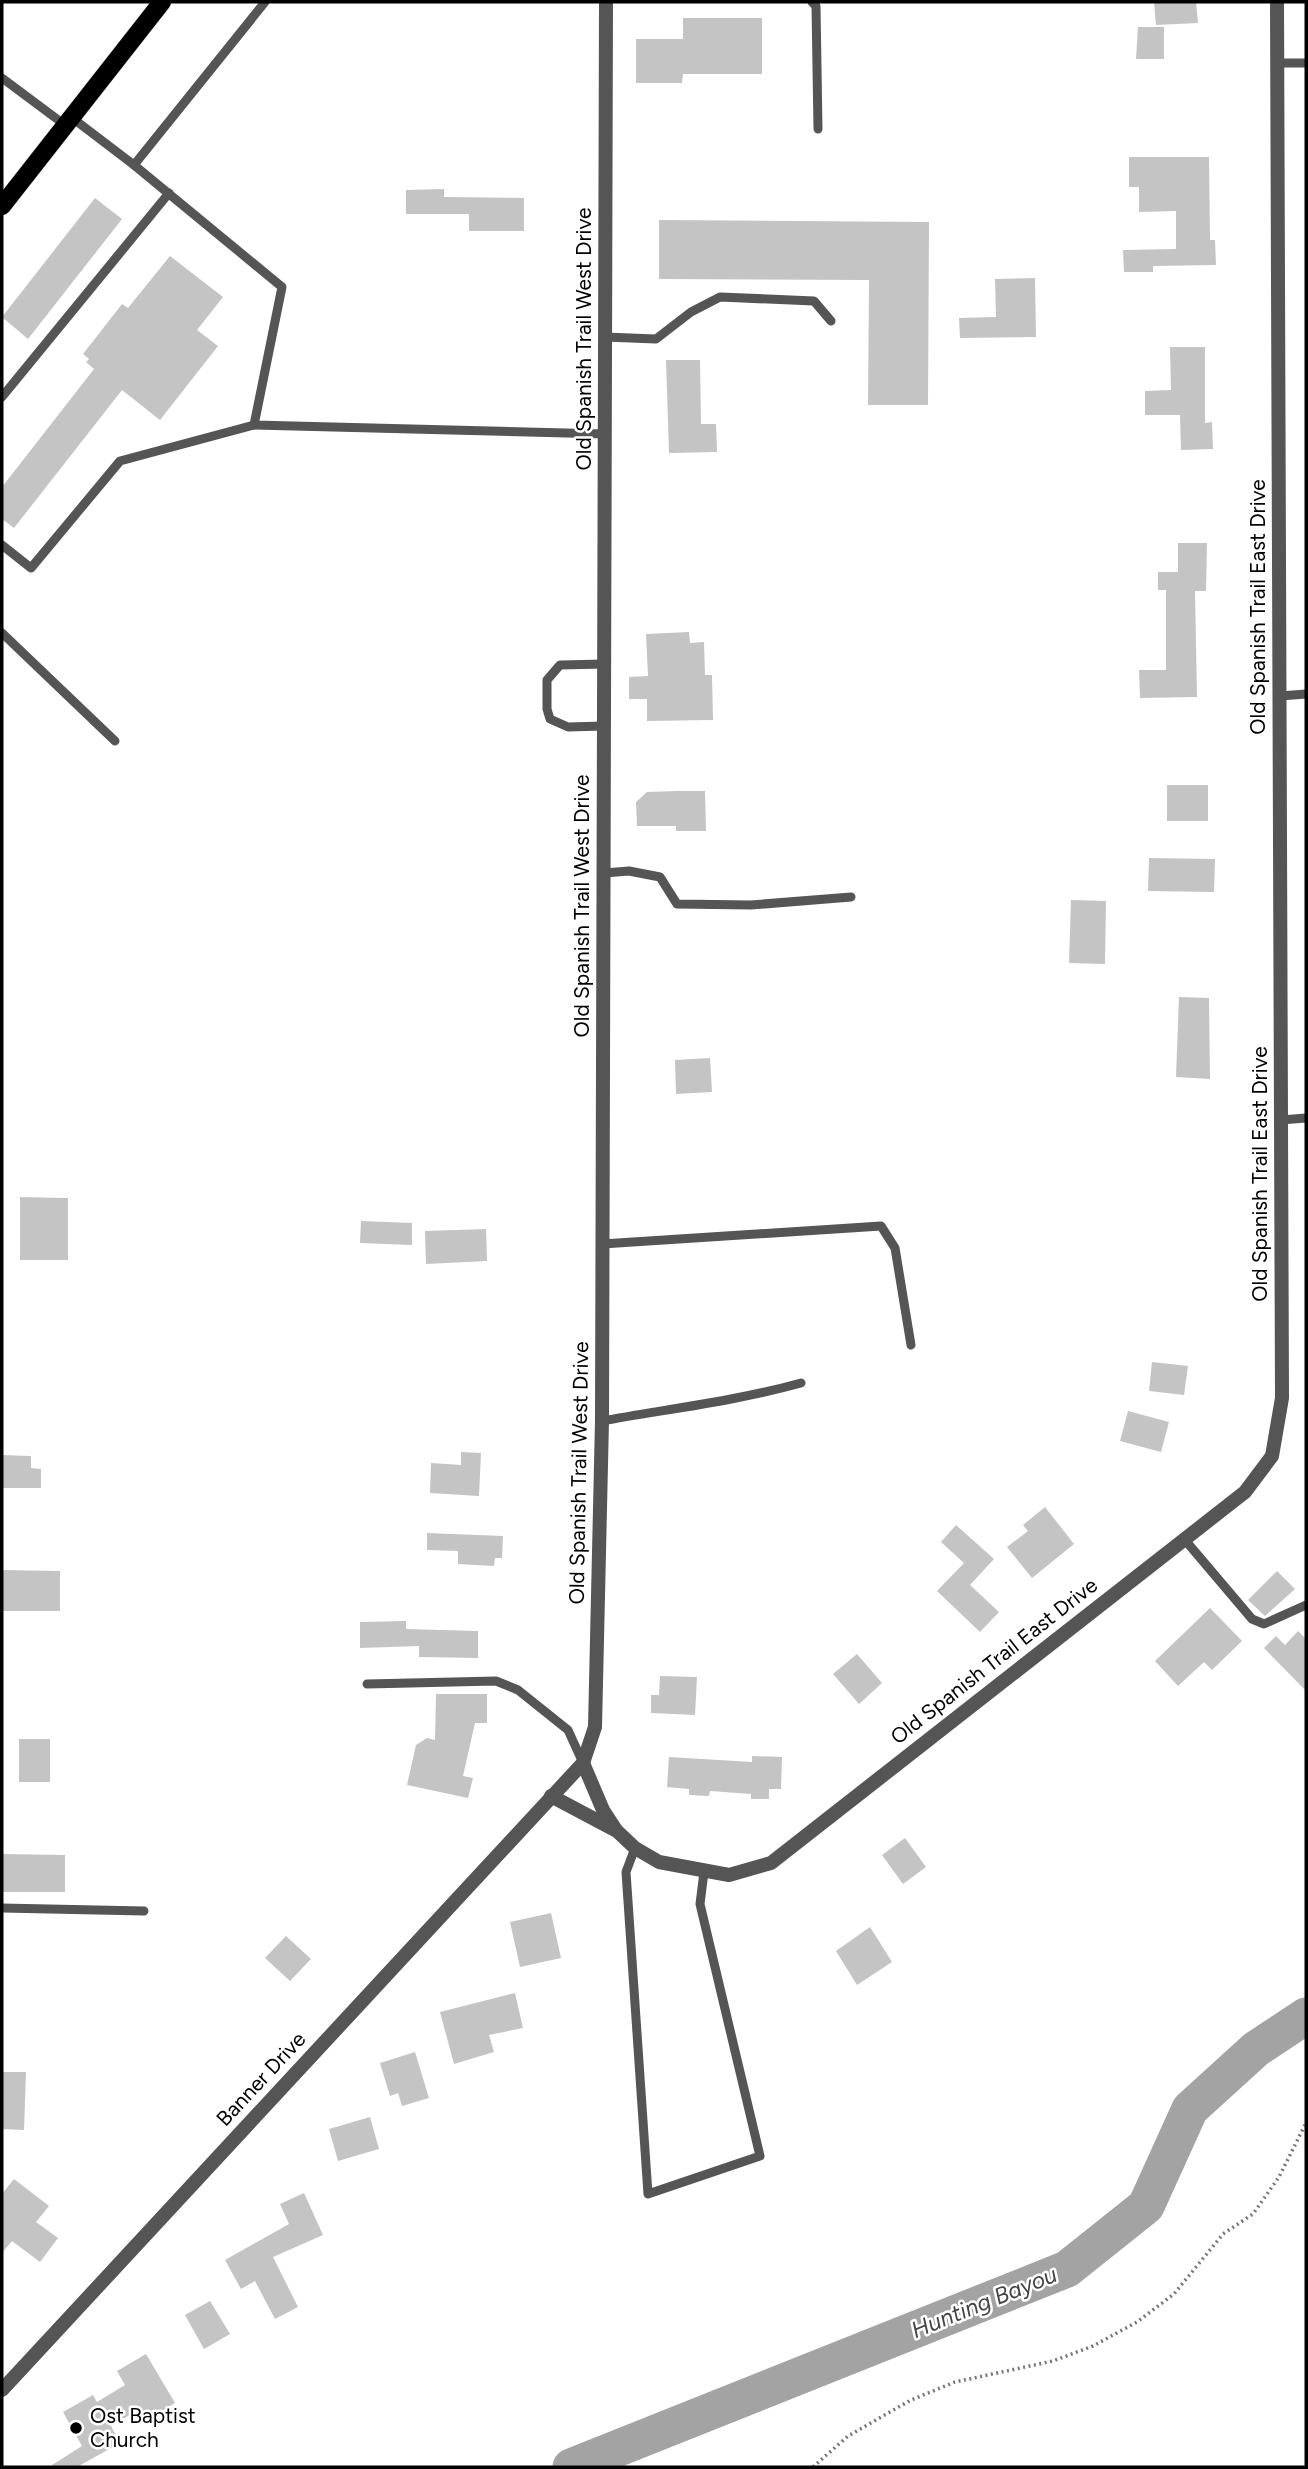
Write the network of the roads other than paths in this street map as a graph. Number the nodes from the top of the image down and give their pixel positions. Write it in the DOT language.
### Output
graph roads {
  1 [pos="162,2"];
  2 [pos="265,2"];
  3 [pos="606,2"];
  4 [pos="812,2"];
  5 [pos="1277,2"];
  6 [pos="1278,63"];
  7 [pos="1306,64"];
  8 [pos="2,78"];
  9 [pos="68,121"];
  10 [pos="818,129"];
  11 [pos="134,165"];
  12 [pos="169,193"];
  13 [pos="2,206"];
  14 [pos="831,321"];
  15 [pos="605,337"];
  16 [pos="2,397"];
  17 [pos="254,425"];
  18 [pos="605,434"];
  19 [pos="2,545"];
  20 [pos="2,633"];
  21 [pos="604,664"];
  22 [pos="1306,694"];
  23 [pos="1280,696"];
  24 [pos="604,726"];
  25 [pos="115,741"];
  26 [pos="604,873"];
  27 [pos="851,897"];
  28 [pos="1306,1118"];
  29 [pos="1281,1120"];
  30 [pos="602,1244"];
  31 [pos="911,1345"];
  32 [pos="801,1383"];
  33 [pos="602,1421"];
  34 [pos="1185,1540"];
  35 [pos="1306,1605"];
  36 [pos="367,1684"];
  37 [pos="583,1763"];
  38 [pos="551,1796"];
  39 [pos="617,1831"];
  40 [pos="635,1847"];
  41 [pos="704,1872"];
  42 [pos="2,1908"];
  43 [pos="144,1912"];
  44 [pos="2,2390"];
  1 -- 9 [label="main road"];
  2 -- 11 [label="lane"];
  3 -- 15 [label="street, Old Spanish Trail West Drive"];
  4 -- 10 [label="lane"];
  5 -- 6 [label="street, Old Spanish Trail East Drive"];
  6 -- 7 [label="lane"];
  6 -- 23 [label="street, Old Spanish Trail East Drive"];
  8 -- 9 [label="lane"];
  9 -- 11 [label="lane"];
  9 -- 13 [label="main road"];
  11 -- 12 [label="lane"];
  12 -- 16 [label="lane"];
  12 -- 17 [label="lane"];
  14 -- 15 [label="lane"];
  15 -- 18 [label="street, Old Spanish Trail West Drive"];
  17 -- 18 [label="lane"];
  17 -- 19 [label="lane"];
  18 -- 21 [label="street, Old Spanish Trail West Drive"];
  20 -- 25 [label="lane"];
  21 -- 24 [label="street, Old Spanish Trail West Drive"];
  21 -- 24 [label="lane"];
  22 -- 23 [label="lane"];
  23 -- 29 [label="street, Old Spanish Trail East Drive"];
  24 -- 26 [label="street, Old Spanish Trail West Drive"];
  26 -- 27 [label="lane"];
  26 -- 30 [label="street, Old Spanish Trail West Drive"];
  28 -- 29 [label="lane"];
  29 -- 34 [label="street, Old Spanish Trail East Drive"];
  30 -- 31 [label="lane"];
  30 -- 33 [label="street, Old Spanish Trail West Drive"];
  32 -- 33 [label="lane"];
  33 -- 37 [label="street, Old Spanish Trail West Drive"];
  34 -- 35 [label="lane"];
  34 -- 41 [label="street, Old Spanish Trail East Drive"];
  36 -- 37 [label="lane"];
  37 -- 38 [label="street, Old Spanish Trail West Drive"];
  37 -- 39 [label="street"];
  38 -- 39 [label="street, Old Spanish Trail East Drive"];
  38 -- 44 [label="street, Banner Drive"];
  39 -- 40 [label="street, Old Spanish Trail East Drive"];
  40 -- 41 [label="street, Old Spanish Trail East Drive"];
  40 -- 41 [label="lane"];
  42 -- 43 [label="lane"];
}
